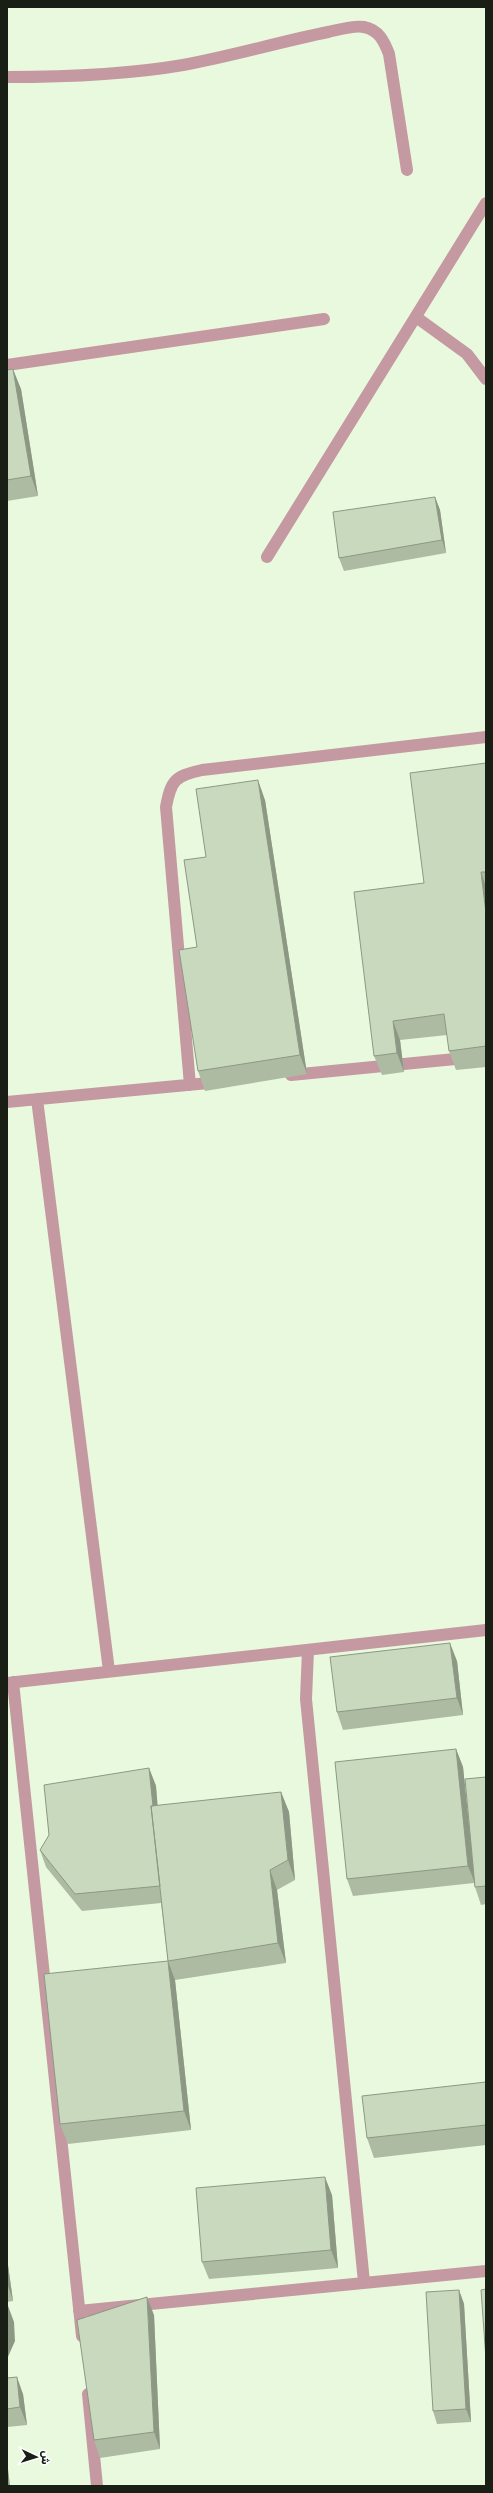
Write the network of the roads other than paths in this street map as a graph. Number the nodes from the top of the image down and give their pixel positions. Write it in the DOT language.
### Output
graph roads {
  1 [pos="7,77"];
  2 [pos="407,170"];
  3 [pos="486,202"];
  4 [pos="416,317"];
  5 [pos="324,319"];
  6 [pos="7,365"];
  7 [pos="486,379"];
  8 [pos="267,557"];
  9 [pos="486,737"];
  10 [pos="486,1056"];
  11 [pos="276,1077"];
  12 [pos="229,1081"];
  13 [pos="190,1085"];
  14 [pos="37,1100"];
  15 [pos="7,1102"];
  16 [pos="486,1630"];
  17 [pos="308,1650"];
  18 [pos="109,1671"];
  19 [pos="10,1683"];
  20 [pos="486,2271"];
  21 [pos="364,2282"];
  22 [pos="79,2311"];
  23 [pos="83,2351"];
  24 [pos="86,2383"];
  25 [pos="98,2486"];
  1 -- 2 [label="street"];
  3 -- 4 [label="street"];
  4 -- 7 [label="street"];
  4 -- 8 [label="street"];
  5 -- 6 [label="street"];
  9 -- 13 [label="street"];
  10 -- 11 [label="street"];
  12 -- 13 [label="street"];
  13 -- 14 [label="street"];
  14 -- 15 [label="street"];
  14 -- 18 [label="street"];
  16 -- 17 [label="street"];
  17 -- 18 [label="street"];
  17 -- 21 [label="street"];
  18 -- 19 [label="street"];
  19 -- 22 [label="street"];
  20 -- 21 [label="street"];
  21 -- 22 [label="street"];
  22 -- 23 [label="street"];
  24 -- 25 [label="street"];
}
